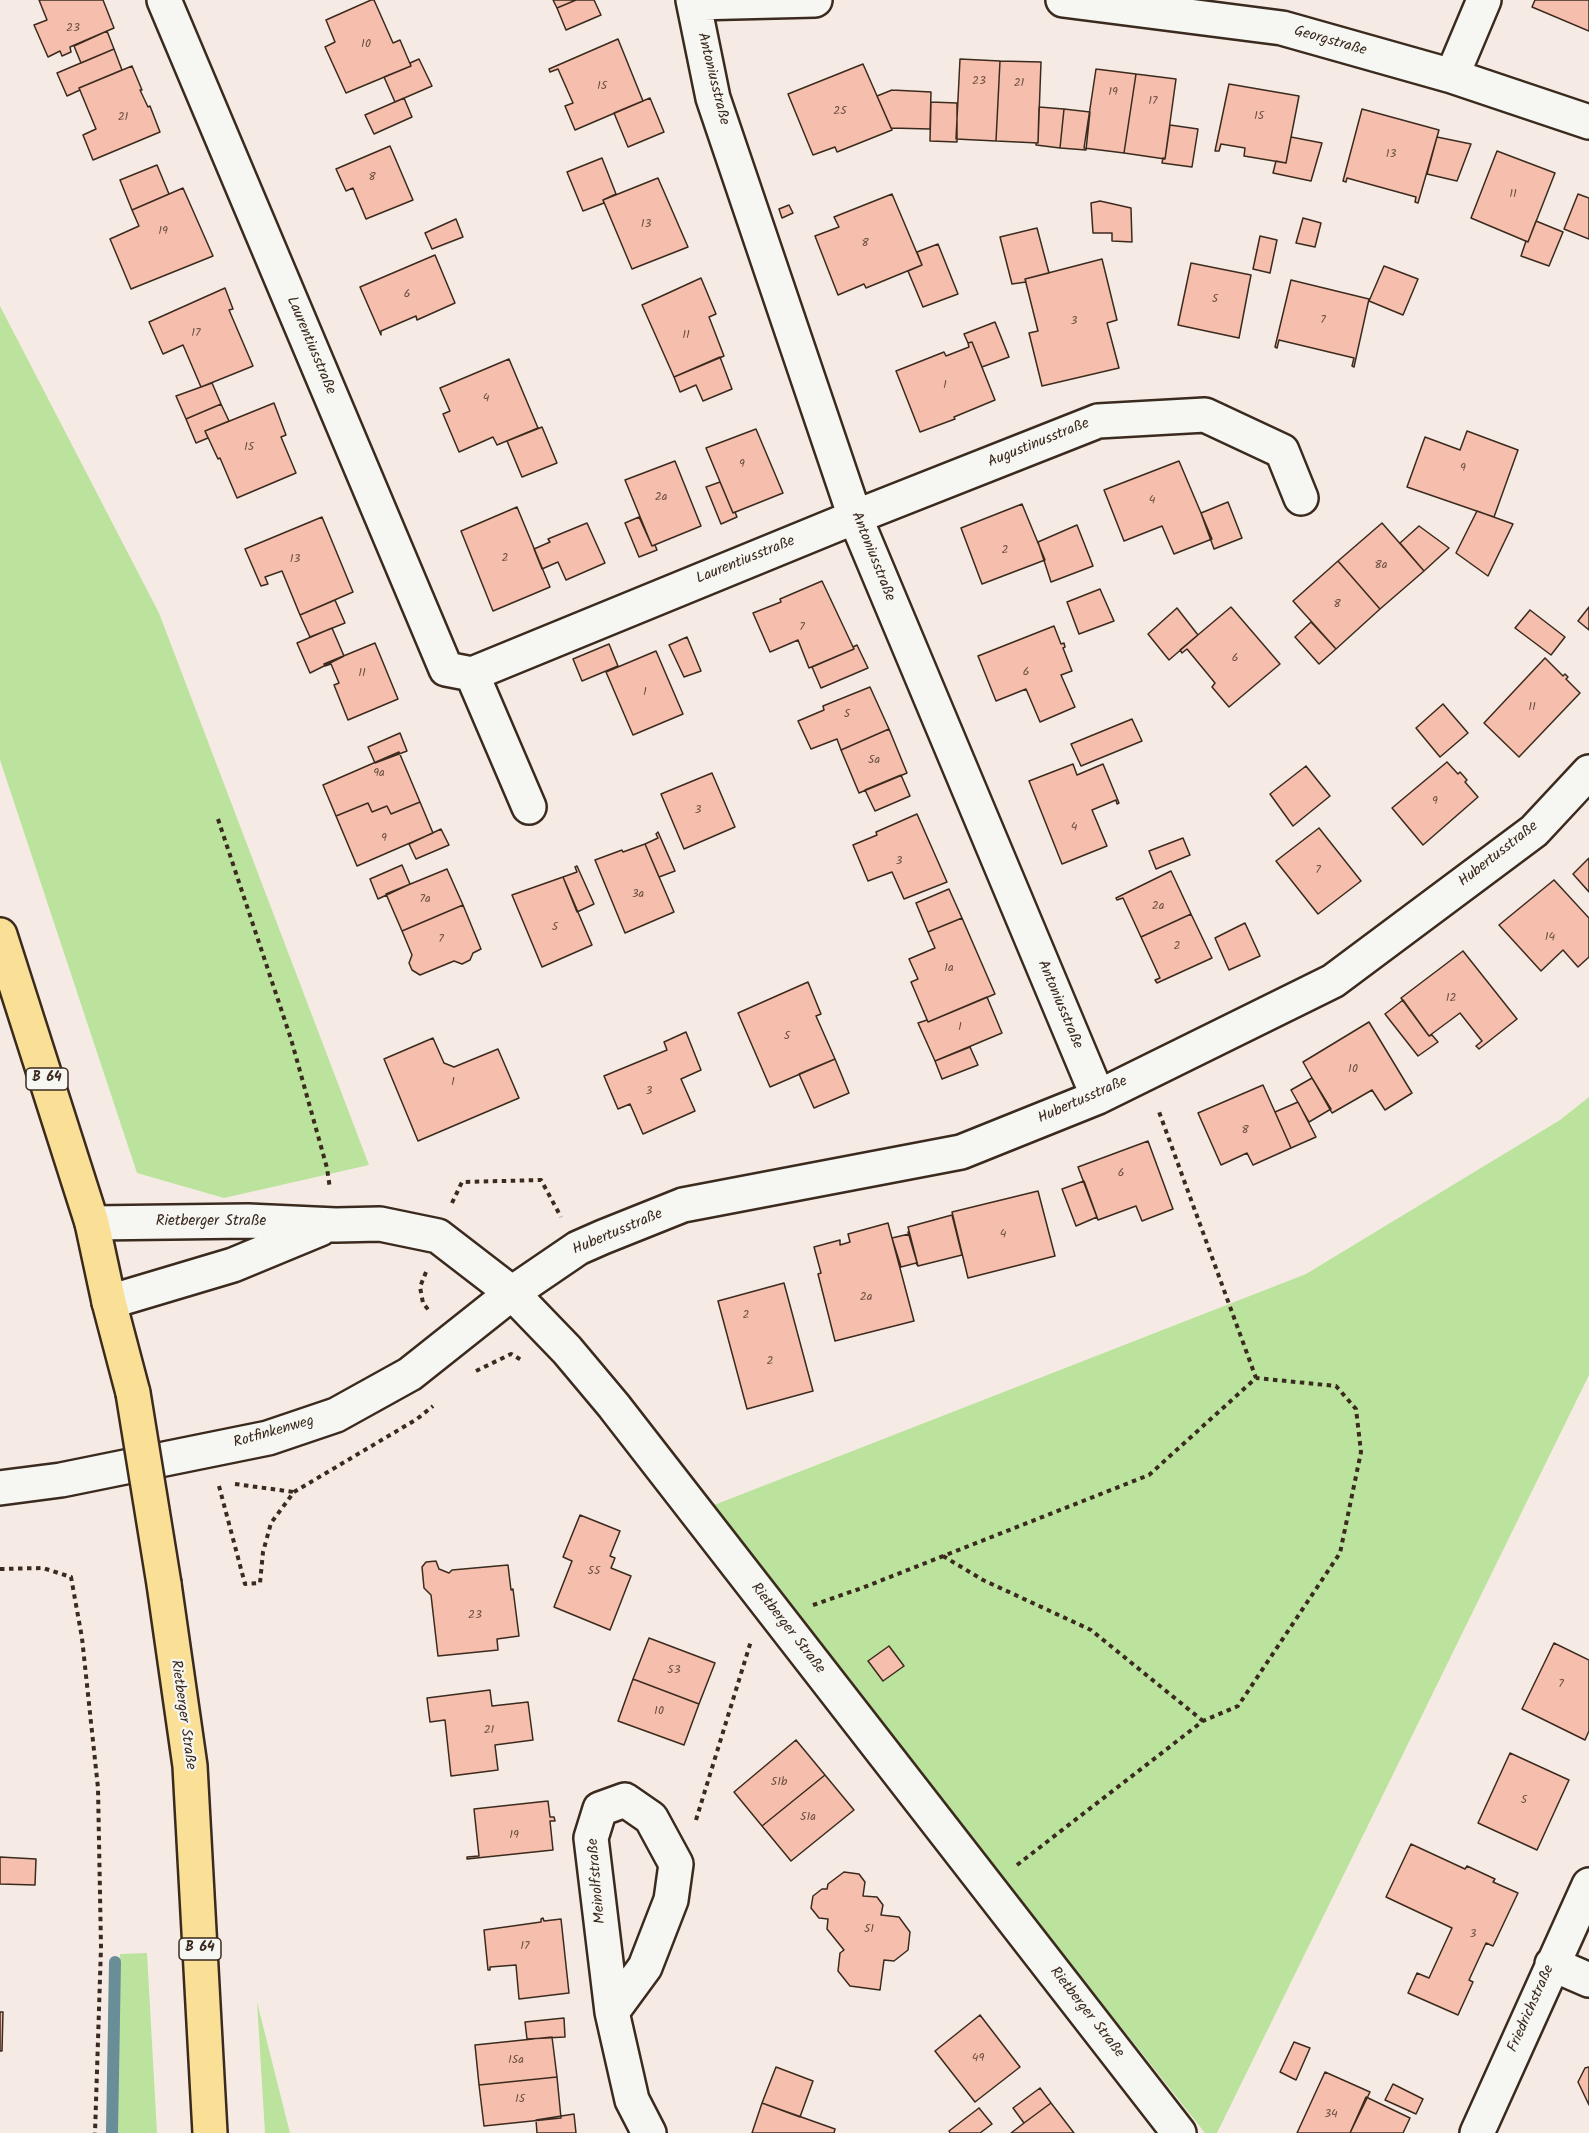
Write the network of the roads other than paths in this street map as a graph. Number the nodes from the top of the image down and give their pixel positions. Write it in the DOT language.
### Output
graph roads {
  1 [pos="164,0"];
  2 [pos="815,0"];
  3 [pos="1063,0"];
  4 [pos="1484,0"];
  5 [pos="694,2"];
  6 [pos="1452,76"];
  7 [pos="1589,122"];
  8 [pos="1301,498"];
  9 [pos="855,517"];
  10 [pos="471,674"];
  11 [pos="1589,772"];
  12 [pos="529,807"];
  13 [pos="0,935"];
  14 [pos="1098,1097"];
  15 [pos="92,1223"];
  16 [pos="333,1225"];
  17 [pos="512,1293"];
  18 [pos="109,1302"];
  19 [pos="0,1488"];
  20 [pos="1589,1885"];
  21 [pos="1552,1964"];
  22 [pos="1589,1980"];
  23 [pos="612,2012"];
  24 [pos="210,2133"];
  25 [pos="649,2133"];
  26 [pos="1179,2133"];
  27 [pos="1476,2133"];
  1 -- 10 [label="street, Laurentiusstraße"];
  2 -- 5 [label="street"];
  3 -- 6 [label="street, Georgstraße"];
  4 -- 6 [label="street"];
  5 -- 9 [label="street, Antoniusstraße"];
  6 -- 7 [label="street, Georgstraße"];
  8 -- 9 [label="street, Augustinusstraße"];
  9 -- 10 [label="street, Laurentiusstraße"];
  9 -- 14 [label="street, Antoniusstraße"];
  10 -- 12 [label="street"];
  11 -- 14 [label="street, Hubertusstraße"];
  13 -- 15 [label="main road, Rietberger Straße / B 64"];
  14 -- 17 [label="street, Hubertusstraße"];
  15 -- 16 [label="street, Rietberger Straße"];
  15 -- 18 [label="main road, Rietberger Straße / B 64"];
  16 -- 17 [label="street, Rietberger Straße"];
  16 -- 18 [label="street, Rietberger Straße"];
  17 -- 19 [label="street, Rotfinkenweg"];
  17 -- 26 [label="street, Rietberger Straße"];
  18 -- 24 [label="main road, Rietberger Straße / B 64, bridge"];
  20 -- 21 [label="street, Friedrichstraße"];
  21 -- 22 [label="street"];
  21 -- 27 [label="street, Friedrichstraße"];
  23 -- 23 [label="street, Meinolfstraße"];
  23 -- 25 [label="street, Meinolfstraße"];
}
